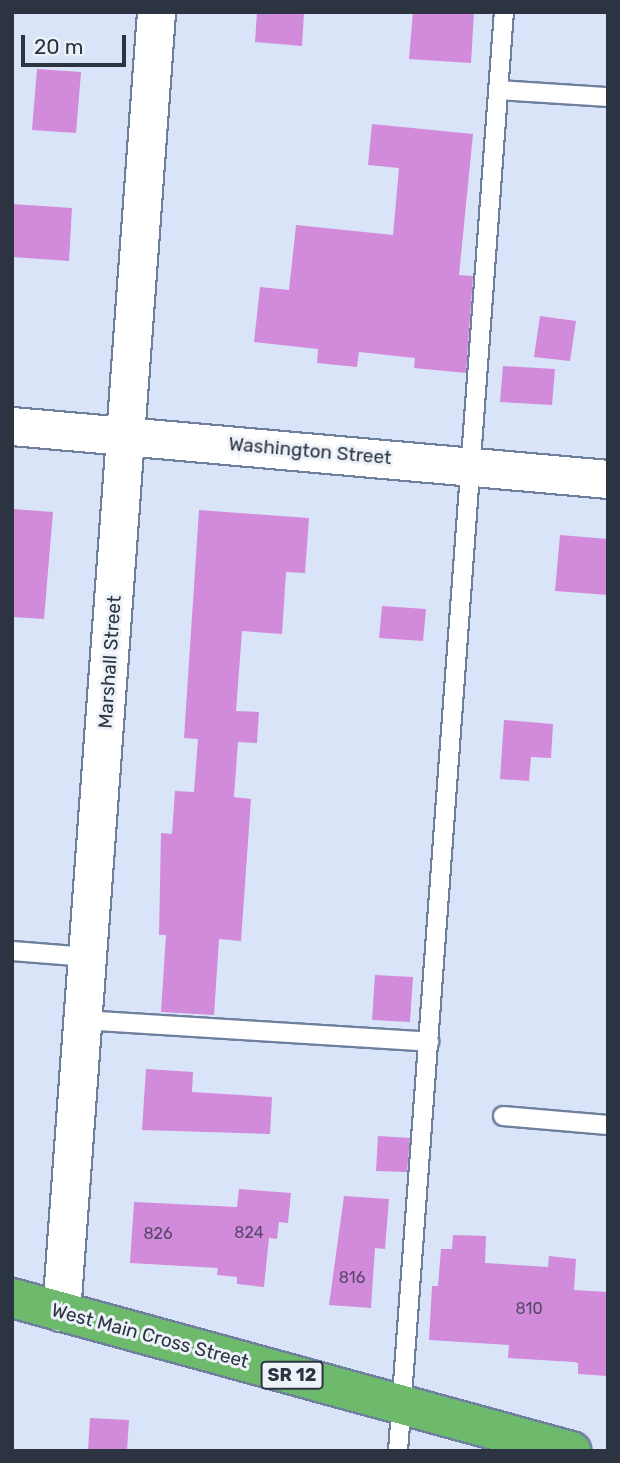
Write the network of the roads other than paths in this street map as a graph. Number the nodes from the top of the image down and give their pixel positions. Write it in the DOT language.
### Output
graph roads {
  1 [pos="156,12"];
  2 [pos="504,12"];
  3 [pos="499,90"];
  4 [pos="608,97"];
  5 [pos="12,426"];
  6 [pos="127,434"];
  7 [pos="471,466"];
  8 [pos="608,479"];
  9 [pos="12,951"];
  10 [pos="88,957"];
  11 [pos="83,1020"];
  12 [pos="429,1042"];
  13 [pos="503,1116"];
  14 [pos="608,1125"];
  15 [pos="12,1298"];
  16 [pos="61,1312"];
  17 [pos="402,1405"];
  18 [pos="398,1451"];
  19 [pos="571,1451"];
  1 -- 6 [label="street, Marshall Street"];
  2 -- 3 [label="lane"];
  3 -- 4 [label="lane"];
  3 -- 7 [label="lane"];
  5 -- 6 [label="street, Washington Street"];
  6 -- 7 [label="street, Washington Street"];
  6 -- 10 [label="street, Marshall Street"];
  7 -- 8 [label="street, Washington Street"];
  7 -- 12 [label="lane"];
  9 -- 10 [label="lane"];
  10 -- 11 [label="street, Marshall Street"];
  11 -- 12 [label="lane"];
  11 -- 16 [label="street, Marshall Street"];
  12 -- 17 [label="lane"];
  13 -- 14 [label="lane"];
  15 -- 16 [label="highway, West Main Cross Street / SR 12"];
  16 -- 17 [label="highway, West Main Cross Street / SR 12"];
  17 -- 18 [label="lane"];
  17 -- 19 [label="highway, West Main Cross Street / SR 12"];
}
